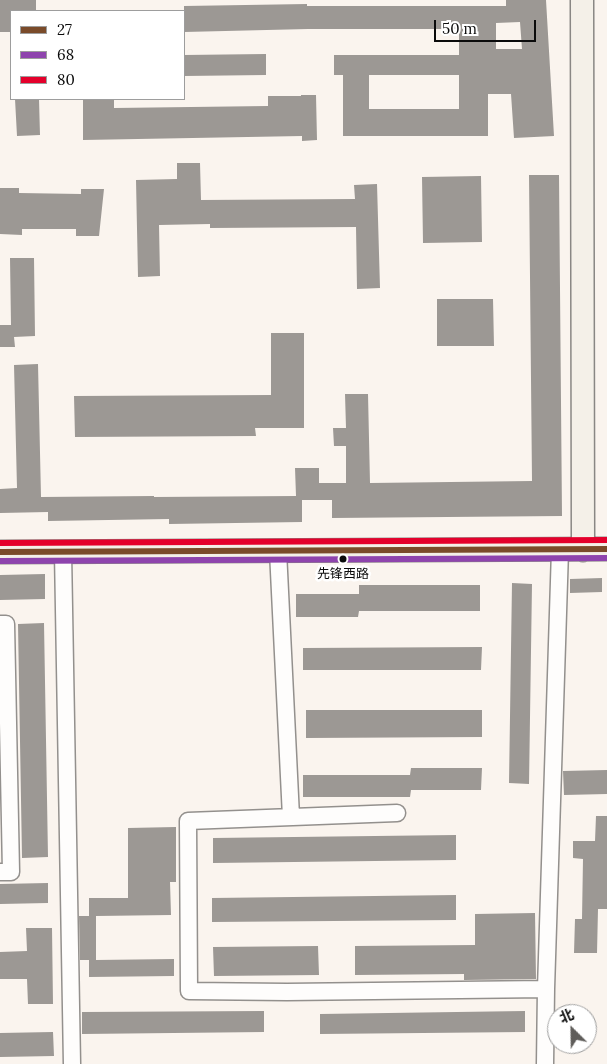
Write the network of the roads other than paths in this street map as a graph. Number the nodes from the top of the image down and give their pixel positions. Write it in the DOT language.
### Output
graph roads {
  1 [pos="582,0"];
  2 [pos="607,549"];
  3 [pos="560,550"];
  4 [pos="582,550"];
  5 [pos="278,551"];
  6 [pos="0,552"];
  7 [pos="63,552"];
  8 [pos="0,624"];
  9 [pos="397,813"];
  10 [pos="291,817"];
  11 [pos="0,872"];
  12 [pos="546,990"];
  13 [pos="72,1064"];
  14 [pos="545,1064"];
  1 -- 4 [label="street"];
  2 -- 4 [label="street"];
  3 -- 4 [label="street"];
  3 -- 5 [label="street"];
  3 -- 12 [label="street"];
  5 -- 7 [label="street"];
  5 -- 10 [label="street"];
  6 -- 7 [label="street"];
  7 -- 13 [label="street"];
  8 -- 11 [label="street"];
  9 -- 10 [label="street"];
  10 -- 12 [label="street"];
  12 -- 14 [label="street"];
}
